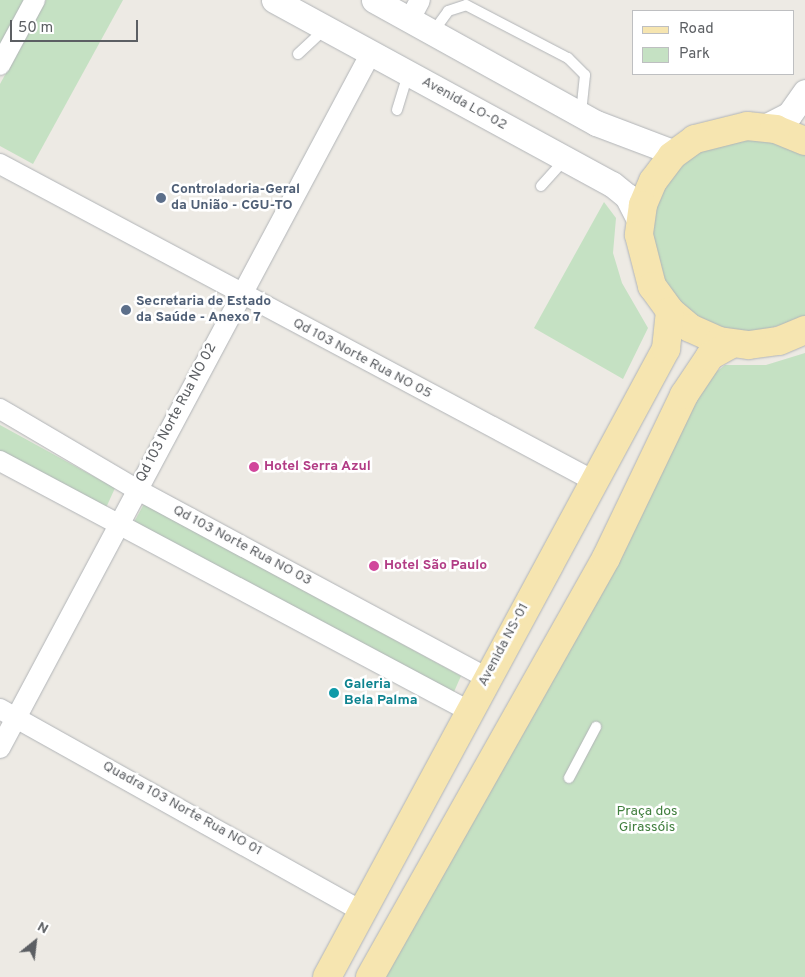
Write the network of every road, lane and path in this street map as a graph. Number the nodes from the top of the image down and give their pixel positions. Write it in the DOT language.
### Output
graph roads {
  1 [pos="35,0"];
  2 [pos="274,0"];
  3 [pos="383,2"];
  4 [pos="415,10"];
  5 [pos="326,28"];
  6 [pos="433,32"];
  7 [pos="371,53"];
  8 [pos="298,54"];
  9 [pos="0,65"];
  10 [pos="408,73"];
  11 [pos="805,92"];
  12 [pos="397,110"];
  13 [pos="581,115"];
  14 [pos="765,127"];
  15 [pos="805,141"];
  16 [pos="676,153"];
  17 [pos="565,158"];
  18 [pos="0,164"];
  19 [pos="541,186"];
  20 [pos="640,222"];
  21 [pos="240,294"];
  22 [pos="670,311"];
  23 [pos="805,330"];
  24 [pos="732,344"];
  25 [pos="0,409"];
  26 [pos="0,461"];
  27 [pos="594,481"];
  28 [pos="136,489"];
  29 [pos="117,523"];
  30 [pos="487,678"];
  31 [pos="470,710"];
  32 [pos="8,714"];
  33 [pos="596,727"];
  34 [pos="0,748"];
  35 [pos="569,778"];
  36 [pos="362,911"];
  37 [pos="327,977"];
  38 [pos="370,977"];
  1 -- 9 [label="street"];
  2 -- 5 [label="street, Avenida LO-02"];
  3 -- 4 [label="street"];
  4 -- 6 [label="street"];
  5 -- 7 [label="street, Avenida LO-02"];
  5 -- 8 [label="lane"];
  6 -- 13 [label="street"];
  6 -- 13 [label="lane"];
  7 -- 10 [label="street, Avenida LO-02"];
  7 -- 21 [label="street, Qd 103 Norte Rua NO 02"];
  10 -- 12 [label="lane"];
  10 -- 17 [label="street, Avenida LO-02"];
  11 -- 14 [label="street"];
  13 -- 16 [label="street"];
  14 -- 15 [label="main road"];
  14 -- 16 [label="main road"];
  16 -- 20 [label="main road"];
  17 -- 19 [label="lane"];
  17 -- 20 [label="street, Avenida LO-02"];
  18 -- 21 [label="street, Qd 103 Norte Rua NO 05"];
  20 -- 22 [label="main road"];
  21 -- 27 [label="street, Qd 103 Norte Rua NO 05"];
  21 -- 28 [label="street, Qd 103 Norte Rua NO 02"];
  22 -- 24 [label="main road"];
  22 -- 27 [label="main road, Avenida NS-01"];
  23 -- 24 [label="main road"];
  24 -- 38 [label="main road"];
  25 -- 28 [label="street, Qd 103 Norte Rua NO 03"];
  26 -- 29 [label="street"];
  27 -- 30 [label="main road, Avenida NS-01"];
  28 -- 29 [label="street, Qd 103 Norte Rua NO 02"];
  28 -- 30 [label="street, Qd 103 Norte Rua NO 03"];
  29 -- 31 [label="street"];
  29 -- 32 [label="street, Qd 103 Norte Rua NO 02"];
  30 -- 31 [label="main road, Avenida NS-01"];
  31 -- 36 [label="main road, Avenida NS-01"];
  32 -- 34 [label="street, Qd 103 Norte Rua NO 02"];
  32 -- 36 [label="street, Quadra 103 Norte Rua NO 01"];
  33 -- 35 [label="lane"];
  36 -- 37 [label="main road, Avenida NS-01"];
}
